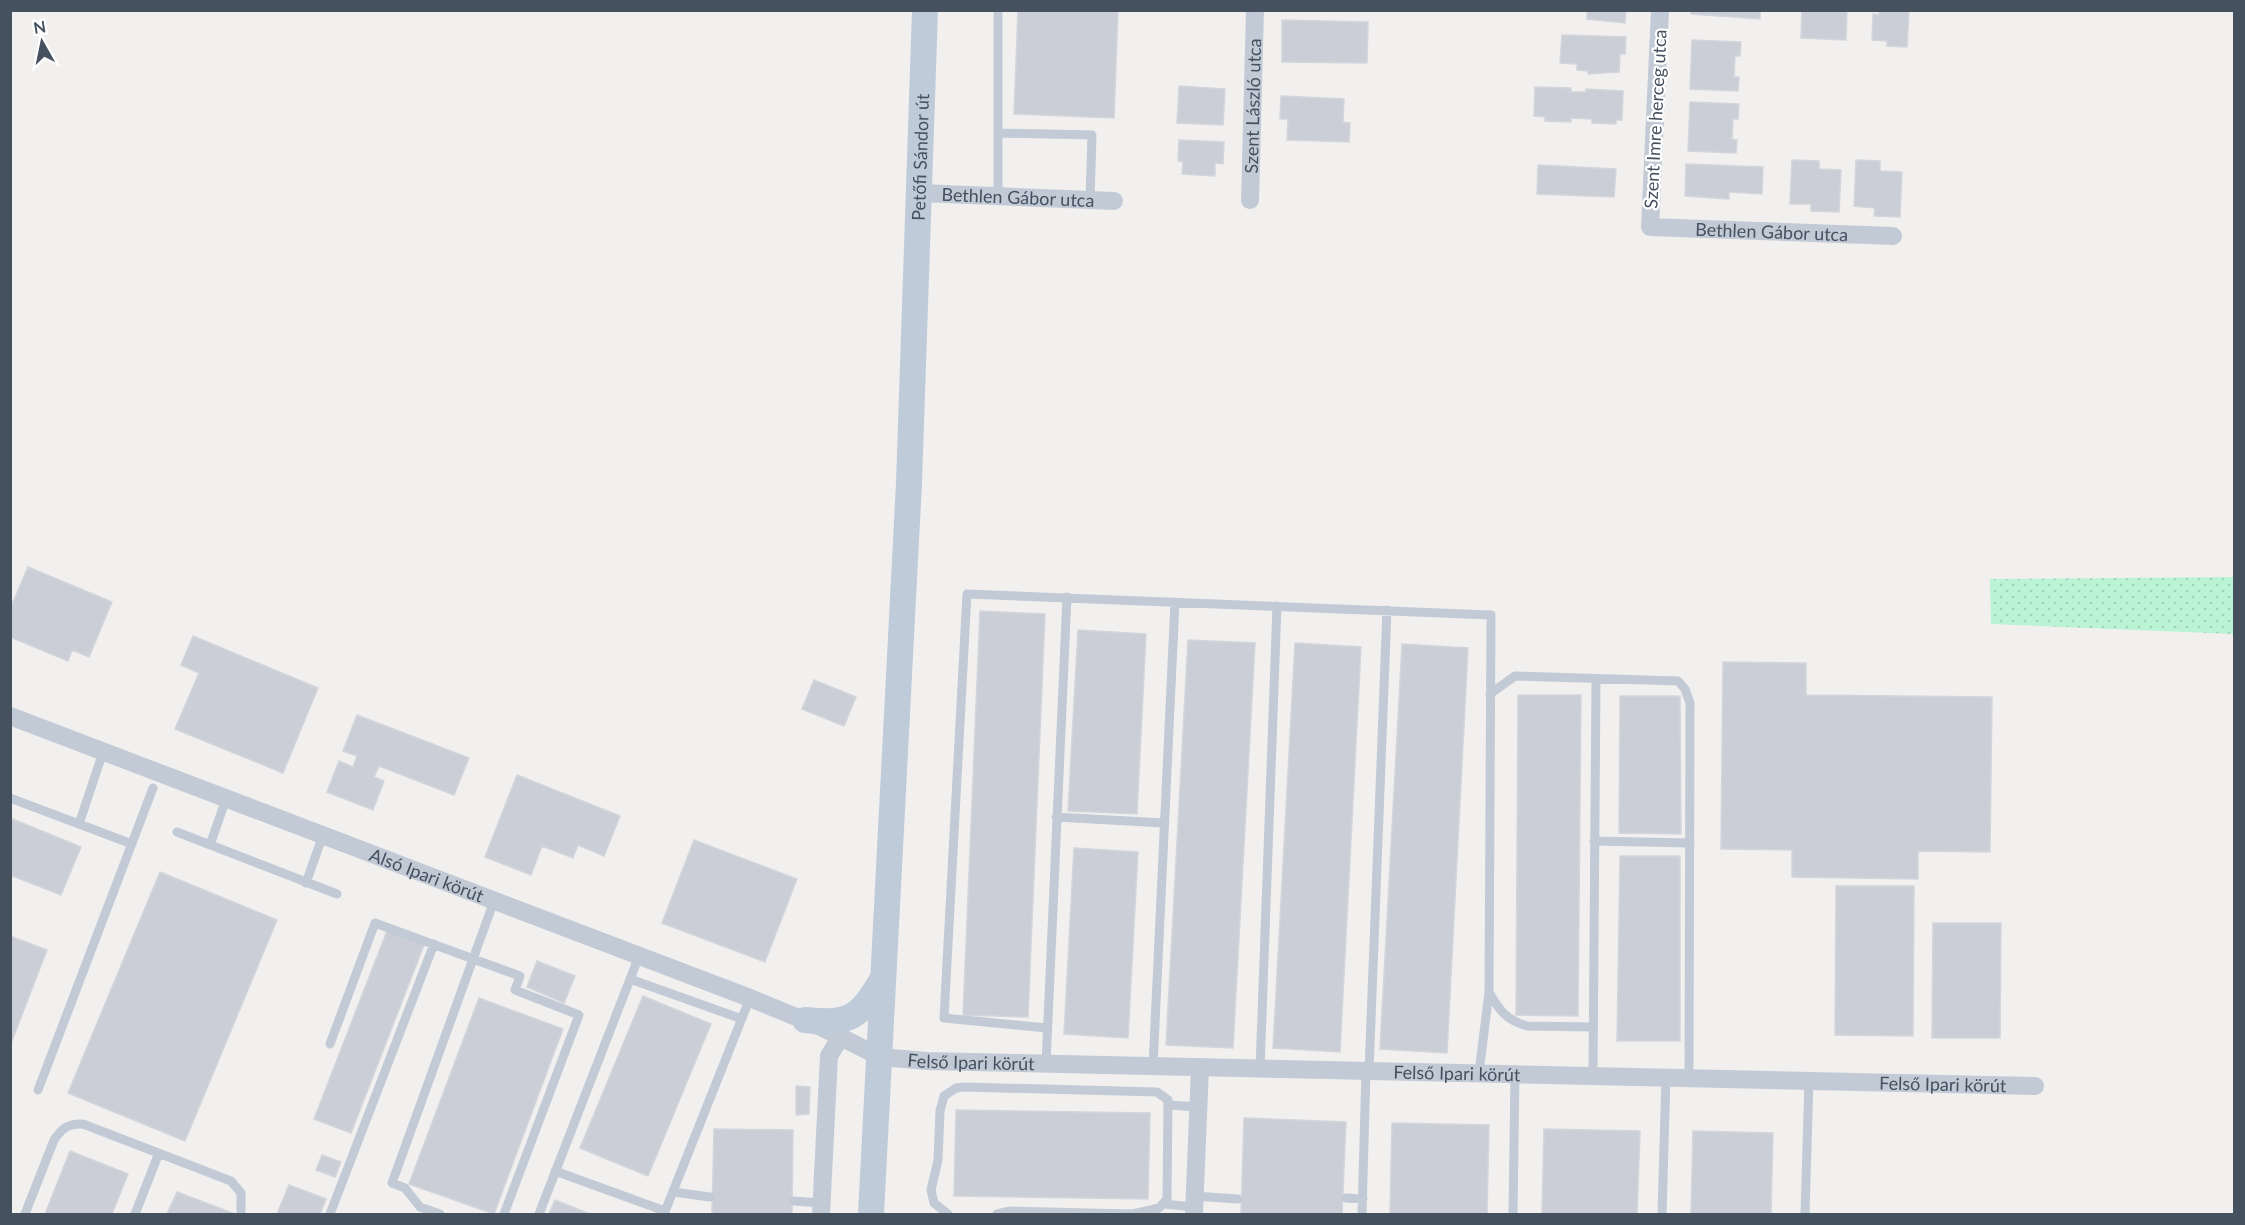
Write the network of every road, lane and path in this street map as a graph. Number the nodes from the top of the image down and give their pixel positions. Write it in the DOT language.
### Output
graph roads {
  1 [pos="925,10"];
  2 [pos="998,10"];
  3 [pos="1255,10"];
  4 [pos="1660,10"];
  5 [pos="999,133"];
  6 [pos="920,193"];
  7 [pos="998,196"];
  8 [pos="1090,200"];
  9 [pos="1250,200"];
  10 [pos="1114,201"];
  11 [pos="1650,227"];
  12 [pos="1893,236"];
  13 [pos="1066,597"];
  14 [pos="1174,602"];
  15 [pos="1277,606"];
  16 [pos="1387,610"];
  17 [pos="1596,679"];
  18 [pos="1490,694"];
  19 [pos="10,716"];
  20 [pos="103,752"];
  21 [pos="153,788"];
  22 [pos="10,798"];
  23 [pos="226,799"];
  24 [pos="1056,817"];
  25 [pos="1164,823"];
  26 [pos="79,824"];
  27 [pos="177,832"];
  28 [pos="323,836"];
  29 [pos="1594,841"];
  30 [pos="1690,843"];
  31 [pos="132,844"];
  32 [pos="210,845"];
  33 [pos="306,883"];
  34 [pos="337,894"];
  35 [pos="494,901"];
  36 [pos="434,944"];
  37 [pos="639,956"];
  38 [pos="472,959"];
  39 [pos="884,975"];
  40 [pos="630,979"];
  41 [pos="1489,992"];
  42 [pos="750,998"];
  43 [pos="742,1019"];
  44 [pos="805,1020"];
  45 [pos="1593,1027"];
  46 [pos="1047,1028"];
  47 [pos="841,1036"];
  48 [pos="330,1044"];
  49 [pos="880,1057"];
  50 [pos="1046,1064"];
  51 [pos="1153,1066"];
  52 [pos="1200,1067"];
  53 [pos="1260,1069"];
  54 [pos="1368,1071"];
  55 [pos="1479,1073"];
  56 [pos="1515,1074"];
  57 [pos="1593,1076"];
  58 [pos="1666,1077"];
  59 [pos="1689,1078"];
  60 [pos="1809,1080"];
  61 [pos="2035,1086"];
  62 [pos="38,1090"];
  63 [pos="1169,1105"];
  64 [pos="1198,1107"];
  65 [pos="159,1153"];
  66 [pos="555,1172"];
  67 [pos="673,1192"];
  68 [pos="710,1197"];
  69 [pos="1346,1198"];
  70 [pos="1238,1199"];
  71 [pos="1363,1199"];
  72 [pos="794,1201"];
  73 [pos="1164,1204"];
  74 [pos="1194,1206"];
  75 [pos="821,1209"];
  76 [pos="664,1213"];
  77 [pos="25,1215"];
  78 [pos="135,1215"];
  79 [pos="241,1215"];
  80 [pos="330,1215"];
  81 [pos="440,1215"];
  82 [pos="504,1215"];
  83 [pos="539,1215"];
  84 [pos="871,1215"];
  85 [pos="948,1215"];
  86 [pos="997,1215"];
  87 [pos="1362,1215"];
  88 [pos="1513,1215"];
  89 [pos="1662,1215"];
  90 [pos="1805,1215"];
  1 -- 6 [label="main road, Petőfi Sándor út"];
  2 -- 5 [label="lane"];
  3 -- 9 [label="street, Szent László utca"];
  4 -- 11 [label="street, Szent Imre herceg utca"];
  5 -- 7 [label="lane"];
  5 -- 8 [label="lane"];
  6 -- 7 [label="street, Bethlen Gábor utca"];
  6 -- 39 [label="main road, Petőfi Sándor út"];
  7 -- 8 [label="street, Bethlen Gábor utca"];
  8 -- 10 [label="street, Bethlen Gábor utca"];
  11 -- 12 [label="street, Bethlen Gábor utca"];
  13 -- 14 [label="lane"];
  13 -- 24 [label="lane"];
  13 -- 46 [label="lane"];
  14 -- 15 [label="lane"];
  14 -- 25 [label="lane"];
  15 -- 16 [label="lane"];
  15 -- 53 [label="lane"];
  16 -- 18 [label="lane"];
  16 -- 54 [label="lane"];
  17 -- 18 [label="lane"];
  17 -- 29 [label="lane"];
  17 -- 30 [label="lane"];
  18 -- 41 [label="lane"];
  19 -- 20 [label="street, Alsó Ipari körút"];
  20 -- 23 [label="street, Alsó Ipari körút"];
  20 -- 26 [label="lane"];
  21 -- 31 [label="lane"];
  22 -- 26 [label="lane"];
  23 -- 28 [label="street, Alsó Ipari körút"];
  23 -- 32 [label="lane"];
  24 -- 25 [label="lane"];
  24 -- 46 [label="lane"];
  25 -- 51 [label="lane"];
  26 -- 31 [label="lane"];
  27 -- 32 [label="lane"];
  28 -- 33 [label="lane"];
  28 -- 35 [label="street, Alsó Ipari körút"];
  29 -- 30 [label="lane"];
  29 -- 45 [label="lane"];
  30 -- 59 [label="lane"];
  31 -- 62 [label="lane"];
  32 -- 33 [label="lane"];
  33 -- 34 [label="lane"];
  35 -- 37 [label="street, Alsó Ipari körút"];
  35 -- 38 [label="lane"];
  36 -- 38 [label="lane"];
  36 -- 48 [label="lane"];
  36 -- 80 [label="lane"];
  37 -- 40 [label="lane"];
  37 -- 42 [label="street, Alsó Ipari körút"];
  38 -- 81 [label="lane"];
  38 -- 82 [label="lane"];
  39 -- 44 [label="main road"];
  39 -- 49 [label="main road, Petőfi Sándor út"];
  40 -- 43 [label="lane"];
  40 -- 66 [label="lane"];
  41 -- 45 [label="lane"];
  41 -- 55 [label="lane"];
  42 -- 43 [label="lane"];
  42 -- 44 [label="street, Alsó Ipari körút"];
  43 -- 67 [label="lane"];
  44 -- 47 [label="street, Alsó Ipari körút"];
  45 -- 57 [label="lane"];
  46 -- 50 [label="lane"];
  47 -- 49 [label="street, Alsó Ipari körút"];
  47 -- 75 [label="street"];
  49 -- 50 [label="street, Felső Ipari körút"];
  49 -- 84 [label="main road, Petőfi Sándor út"];
  50 -- 51 [label="street, Felső Ipari körút"];
  51 -- 52 [label="street, Felső Ipari körút"];
  52 -- 53 [label="street, Felső Ipari körút"];
  52 -- 64 [label="street"];
  53 -- 54 [label="street, Felső Ipari körút"];
  54 -- 55 [label="street, Felső Ipari körút"];
  54 -- 71 [label="lane"];
  55 -- 56 [label="street, Felső Ipari körút"];
  56 -- 57 [label="street, Felső Ipari körút"];
  56 -- 88 [label="lane"];
  57 -- 58 [label="street, Felső Ipari körút"];
  58 -- 59 [label="street, Felső Ipari körút"];
  58 -- 89 [label="lane"];
  59 -- 60 [label="street, Felső Ipari körút"];
  60 -- 61 [label="street, Felső Ipari körút"];
  60 -- 90 [label="lane"];
  63 -- 64 [label="lane"];
  63 -- 73 [label="lane"];
  63 -- 85 [label="lane"];
  64 -- 74 [label="street"];
  65 -- 77 [label="lane"];
  65 -- 78 [label="lane"];
  65 -- 79 [label="lane"];
  66 -- 76 [label="lane"];
  66 -- 83 [label="lane"];
  67 -- 68 [label="lane"];
  67 -- 76 [label="lane"];
  69 -- 71 [label="lane"];
  70 -- 74 [label="lane"];
  71 -- 87 [label="lane"];
  72 -- 75 [label="lane"];
  73 -- 74 [label="lane"];
  73 -- 86 [label="lane"];
}
